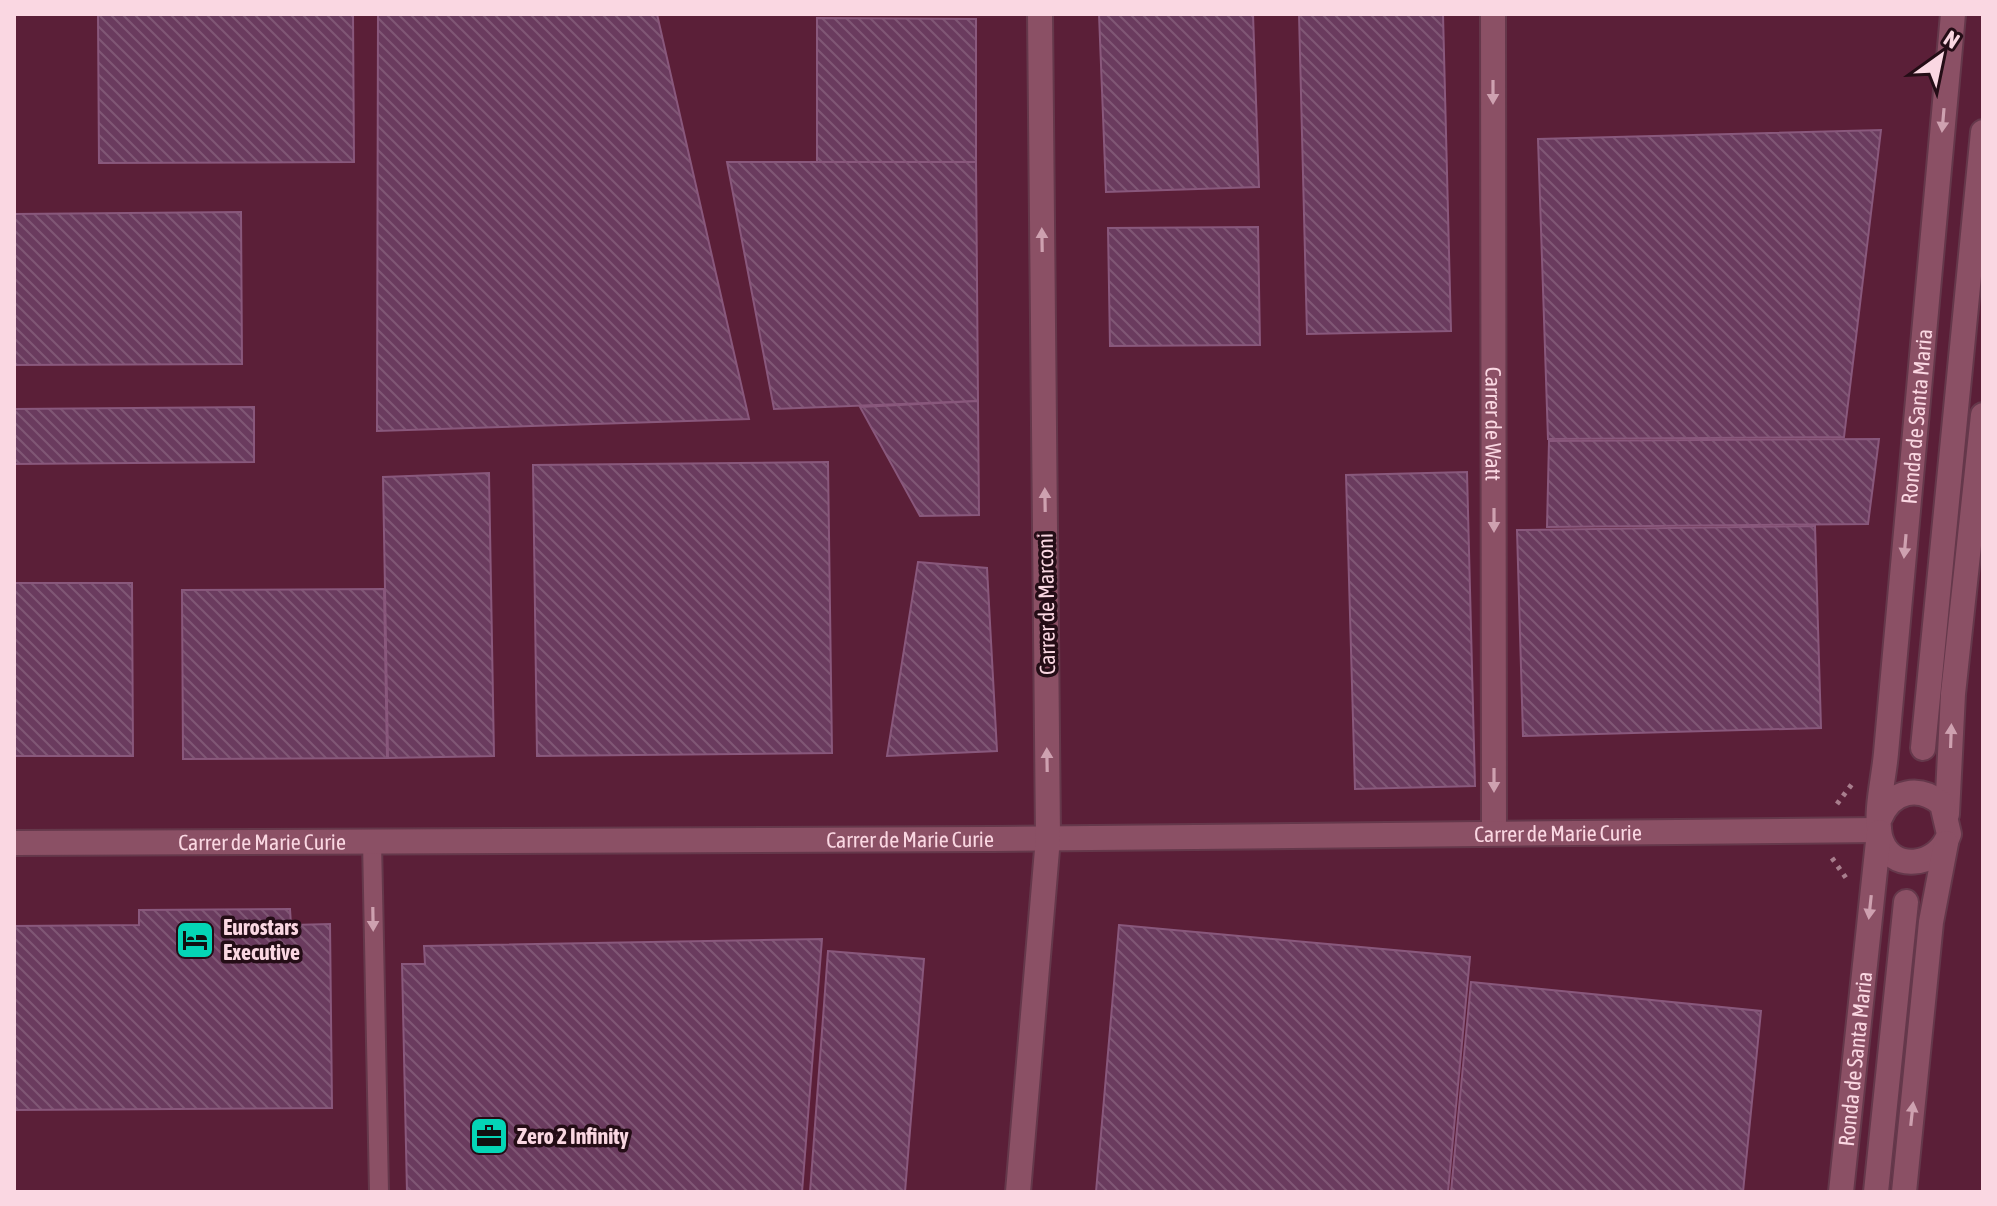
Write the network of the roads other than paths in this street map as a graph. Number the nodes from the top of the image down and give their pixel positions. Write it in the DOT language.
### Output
graph roads {
  1 [pos="1040,14"];
  2 [pos="1493,14"];
  3 [pos="1953,14"];
  4 [pos="1983,132"];
  5 [pos="1983,415"];
  6 [pos="1923,748"];
  7 [pos="1947,814"];
  8 [pos="1879,824"];
  9 [pos="1494,833"];
  10 [pos="1048,838"];
  11 [pos="372,841"];
  12 [pos="14,843"];
  13 [pos="1946,843"];
  14 [pos="1906,902"];
  15 [pos="379,1192"];
  16 [pos="1018,1192"];
  17 [pos="1841,1192"];
  18 [pos="1876,1192"];
  19 [pos="1904,1192"];
  10 -- 1 [label="street, Carrer de Marconi, one-way"];
  2 -- 9 [label="street, Carrer de Watt, one-way"];
  3 -- 8 [label="street, Ronda de Santa Maria, one-way"];
  4 -- 6 [label="street, Ronda de Santa Maria"];
  7 -- 5 [label="street, one-way"];
  7 -- 8 [label="street"];
  7 -- 13 [label="street"];
  8 -- 9 [label="street, Carrer de Marie Curie"];
  8 -- 13 [label="street"];
  8 -- 17 [label="street, Ronda de Santa Maria, one-way"];
  9 -- 10 [label="street, Carrer de Marie Curie"];
  10 -- 11 [label="street, Carrer de Marie Curie"];
  10 -- 16 [label="street, Carrer de Marconi"];
  11 -- 12 [label="street, Carrer de Marie Curie"];
  11 -- 15 [label="lane, one-way"];
  19 -- 13 [label="street, one-way"];
  14 -- 18 [label="street"];
}
